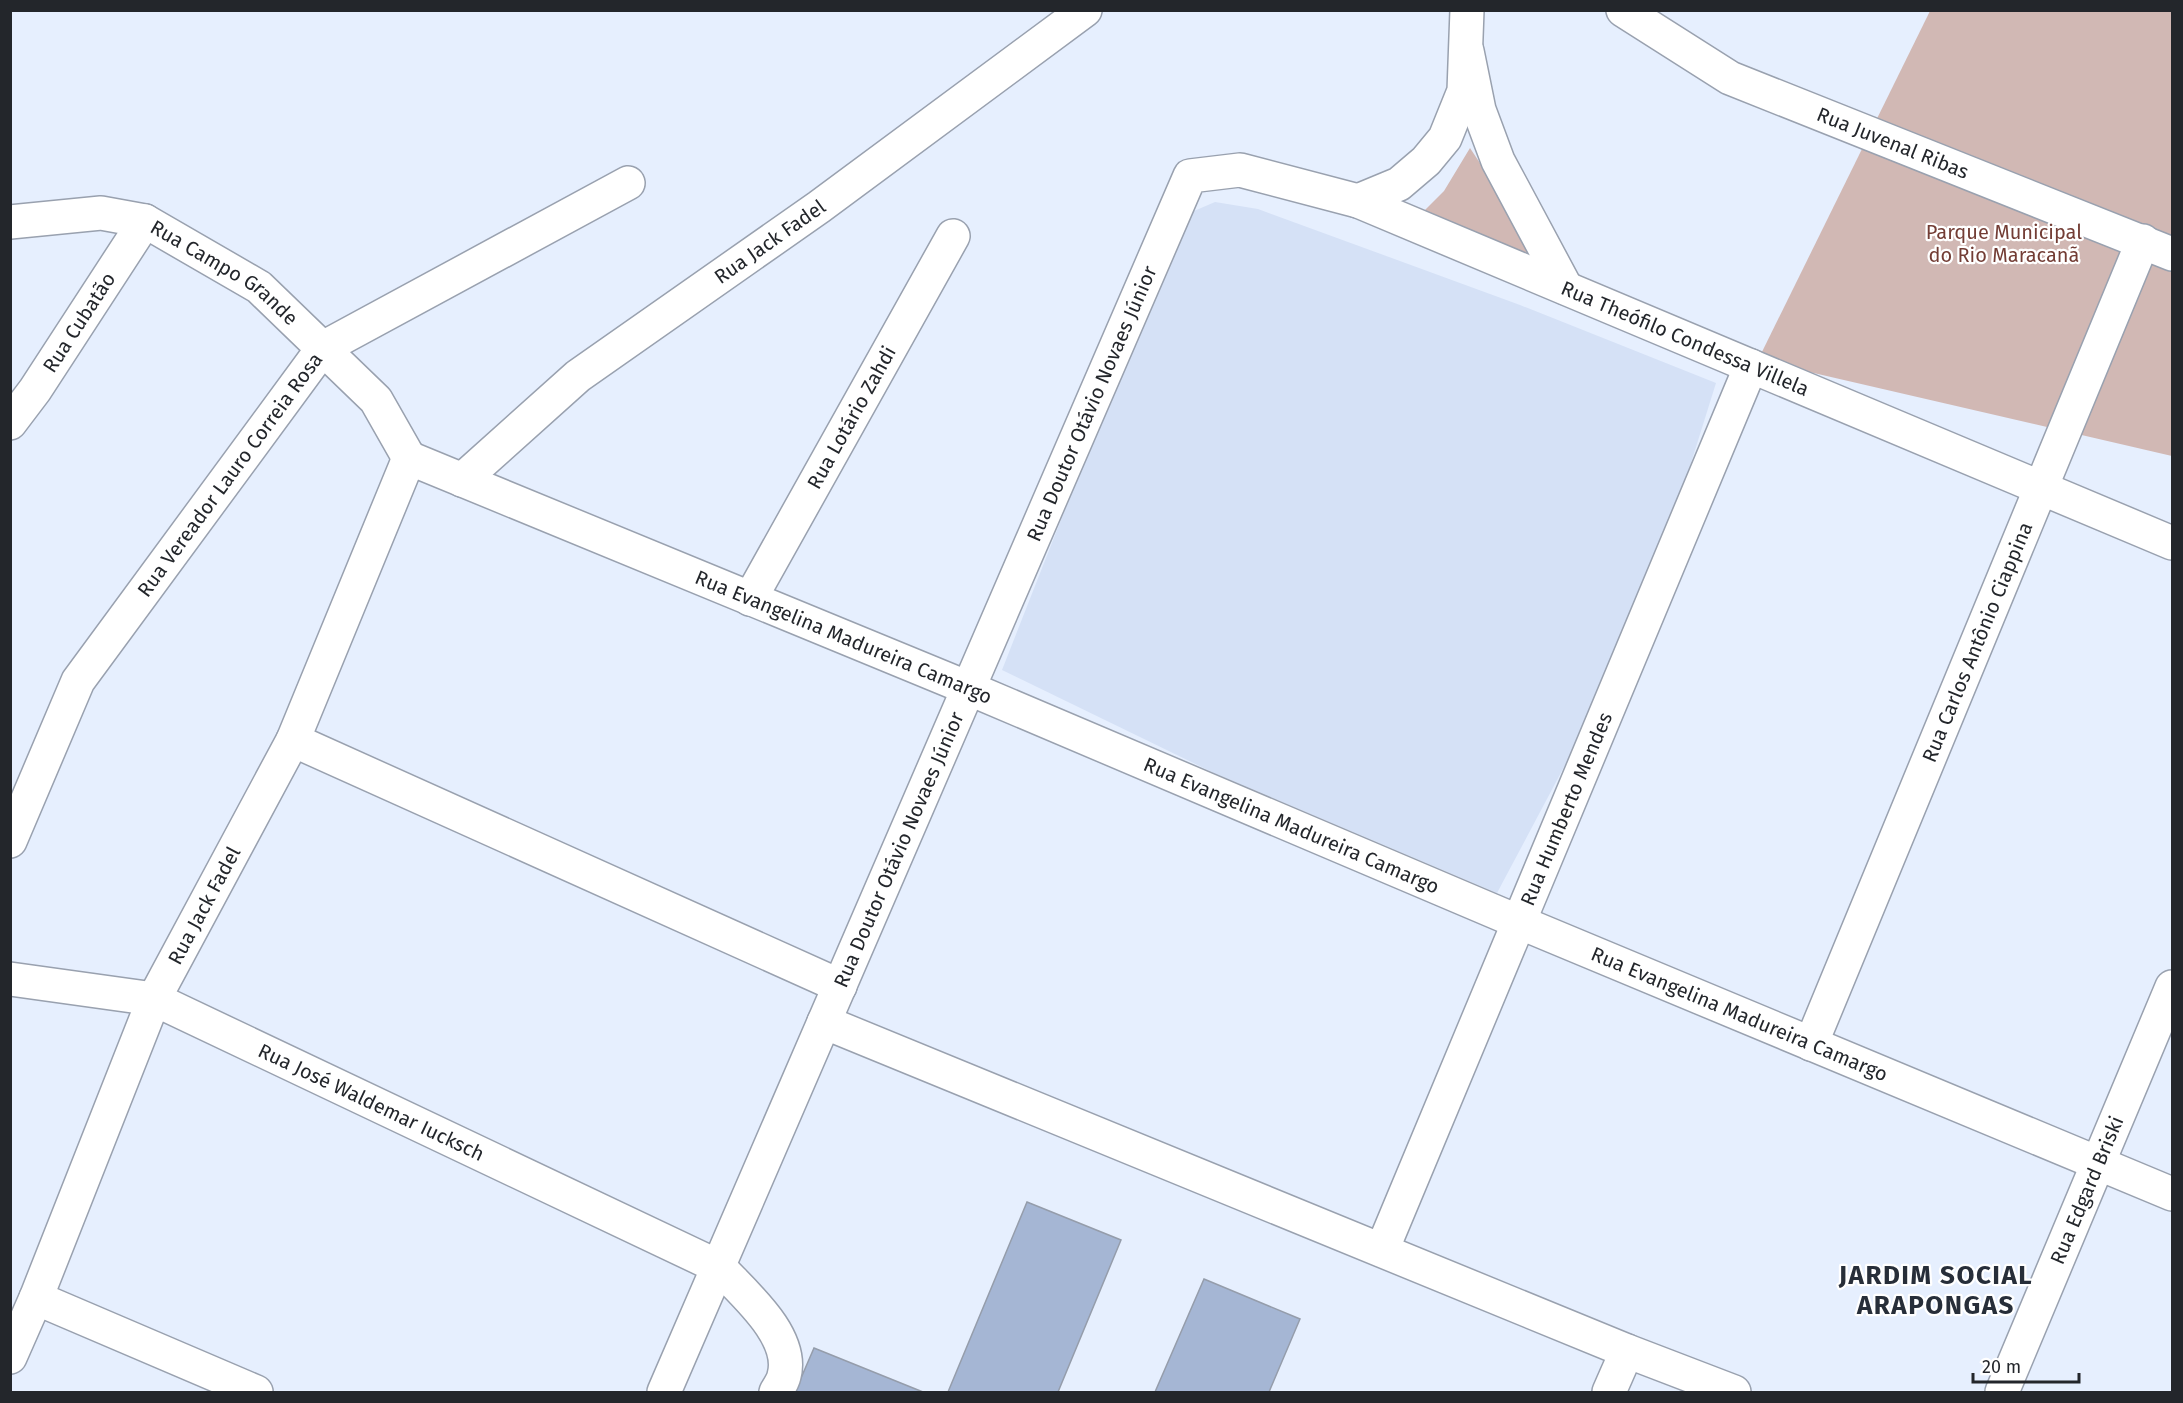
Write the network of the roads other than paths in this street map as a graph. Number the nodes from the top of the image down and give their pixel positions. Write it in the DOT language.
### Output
graph roads {
  1 [pos="1085,10"];
  2 [pos="1467,10"];
  3 [pos="1623,10"];
  4 [pos="1467,51"];
  5 [pos="1190,176"];
  6 [pos="628,183"];
  7 [pos="1358,201"];
  8 [pos="145,221"];
  9 [pos="10,222"];
  10 [pos="953,236"];
  11 [pos="2158,248"];
  12 [pos="1566,288"];
  13 [pos="323,348"];
  14 [pos="1751,366"];
  15 [pos="23,391"];
  16 [pos="10,423"];
  17 [pos="409,458"];
  18 [pos="462,480"];
  19 [pos="2042,488"];
  20 [pos="2172,543"];
  21 [pos="750,599"];
  22 [pos="968,688"];
  23 [pos="293,740"];
  24 [pos="10,841"];
  25 [pos="1519,922"];
  26 [pos="10,979"];
  27 [pos="840,986"];
  28 [pos="2172,987"];
  29 [pos="154,999"];
  30 [pos="824,1022"];
  31 [pos="1811,1044"];
  32 [pos="2098,1163"];
  33 [pos="2172,1194"];
  34 [pos="1382,1250"];
  35 [pos="719,1267"];
  36 [pos="36,1299"];
  37 [pos="1627,1351"];
  38 [pos="10,1357"];
  39 [pos="256,1392"];
  40 [pos="664,1392"];
  41 [pos="776,1392"];
  42 [pos="1609,1392"];
  43 [pos="1734,1392"];
  44 [pos="2002,1392"];
  1 -- 18 [label="street, Rua Jack Fadel"];
  2 -- 4 [label="street"];
  3 -- 11 [label="street, Rua Juvenal Ribas"];
  4 -- 7 [label="street"];
  4 -- 12 [label="street"];
  5 -- 7 [label="street, Rua Theófilo Condessa Villela"];
  5 -- 22 [label="street, Rua Doutor Otávio Novaes Júnior"];
  6 -- 13 [label="street, Rua Vereador Lauro Correia Rosa"];
  7 -- 12 [label="street, Rua Theófilo Condessa Villela"];
  8 -- 9 [label="street, Rua Campo Grande"];
  8 -- 13 [label="street, Rua Campo Grande"];
  8 -- 15 [label="street, Rua Cubatão"];
  10 -- 21 [label="street, Rua Lotário Zahdi"];
  11 -- 19 [label="street, Rua Carlos Antônio Ciappina"];
  12 -- 14 [label="street, Rua Theófilo Condessa Villela"];
  13 -- 17 [label="street, Rua Campo Grande"];
  13 -- 24 [label="street, Rua Vereador Lauro Correia Rosa"];
  14 -- 19 [label="street, Rua Theófilo Condessa Villela"];
  14 -- 25 [label="street, Rua Humberto Mendes"];
  15 -- 16 [label="street, Rua Cubatão"];
  17 -- 18 [label="street, Rua Evangelina Madureira Camargo"];
  17 -- 23 [label="street, Rua Jack Fadel"];
  18 -- 21 [label="street, Rua Evangelina Madureira Camargo"];
  19 -- 20 [label="street, Rua Theófilo Condessa Villela"];
  19 -- 31 [label="street, Rua Carlos Antônio Ciappina"];
  21 -- 22 [label="street, Rua Evangelina Madureira Camargo"];
  22 -- 25 [label="street, Rua Evangelina Madureira Camargo"];
  22 -- 27 [label="street, Rua Doutor Otávio Novaes Júnior"];
  23 -- 27 [label="street"];
  23 -- 29 [label="street, Rua Jack Fadel"];
  25 -- 31 [label="street, Rua Evangelina Madureira Camargo"];
  25 -- 34 [label="street, Rua Humberto Mendes"];
  26 -- 29 [label="street, Rua José Waldemar Iucksch"];
  27 -- 30 [label="street, Rua Doutor Otávio Novaes Júnior"];
  28 -- 32 [label="street, Rua Edgard Briski"];
  29 -- 35 [label="street, Rua José Waldemar Iucksch"];
  29 -- 36 [label="street, Rua Jack Fadel"];
  30 -- 34 [label="street"];
  30 -- 35 [label="street, Rua Doutor Otávio Novaes Júnior"];
  31 -- 32 [label="street, Rua Evangelina Madureira Camargo"];
  32 -- 33 [label="street, Rua Evangelina Madureira Camargo"];
  32 -- 44 [label="street, Rua Edgard Briski"];
  34 -- 37 [label="street"];
  35 -- 40 [label="street, Rua Doutor Otávio Novaes Júnior"];
  35 -- 41 [label="street"];
  36 -- 38 [label="street, Rua Jack Fadel"];
  36 -- 39 [label="street"];
  37 -- 42 [label="street"];
  37 -- 43 [label="street"];
}
